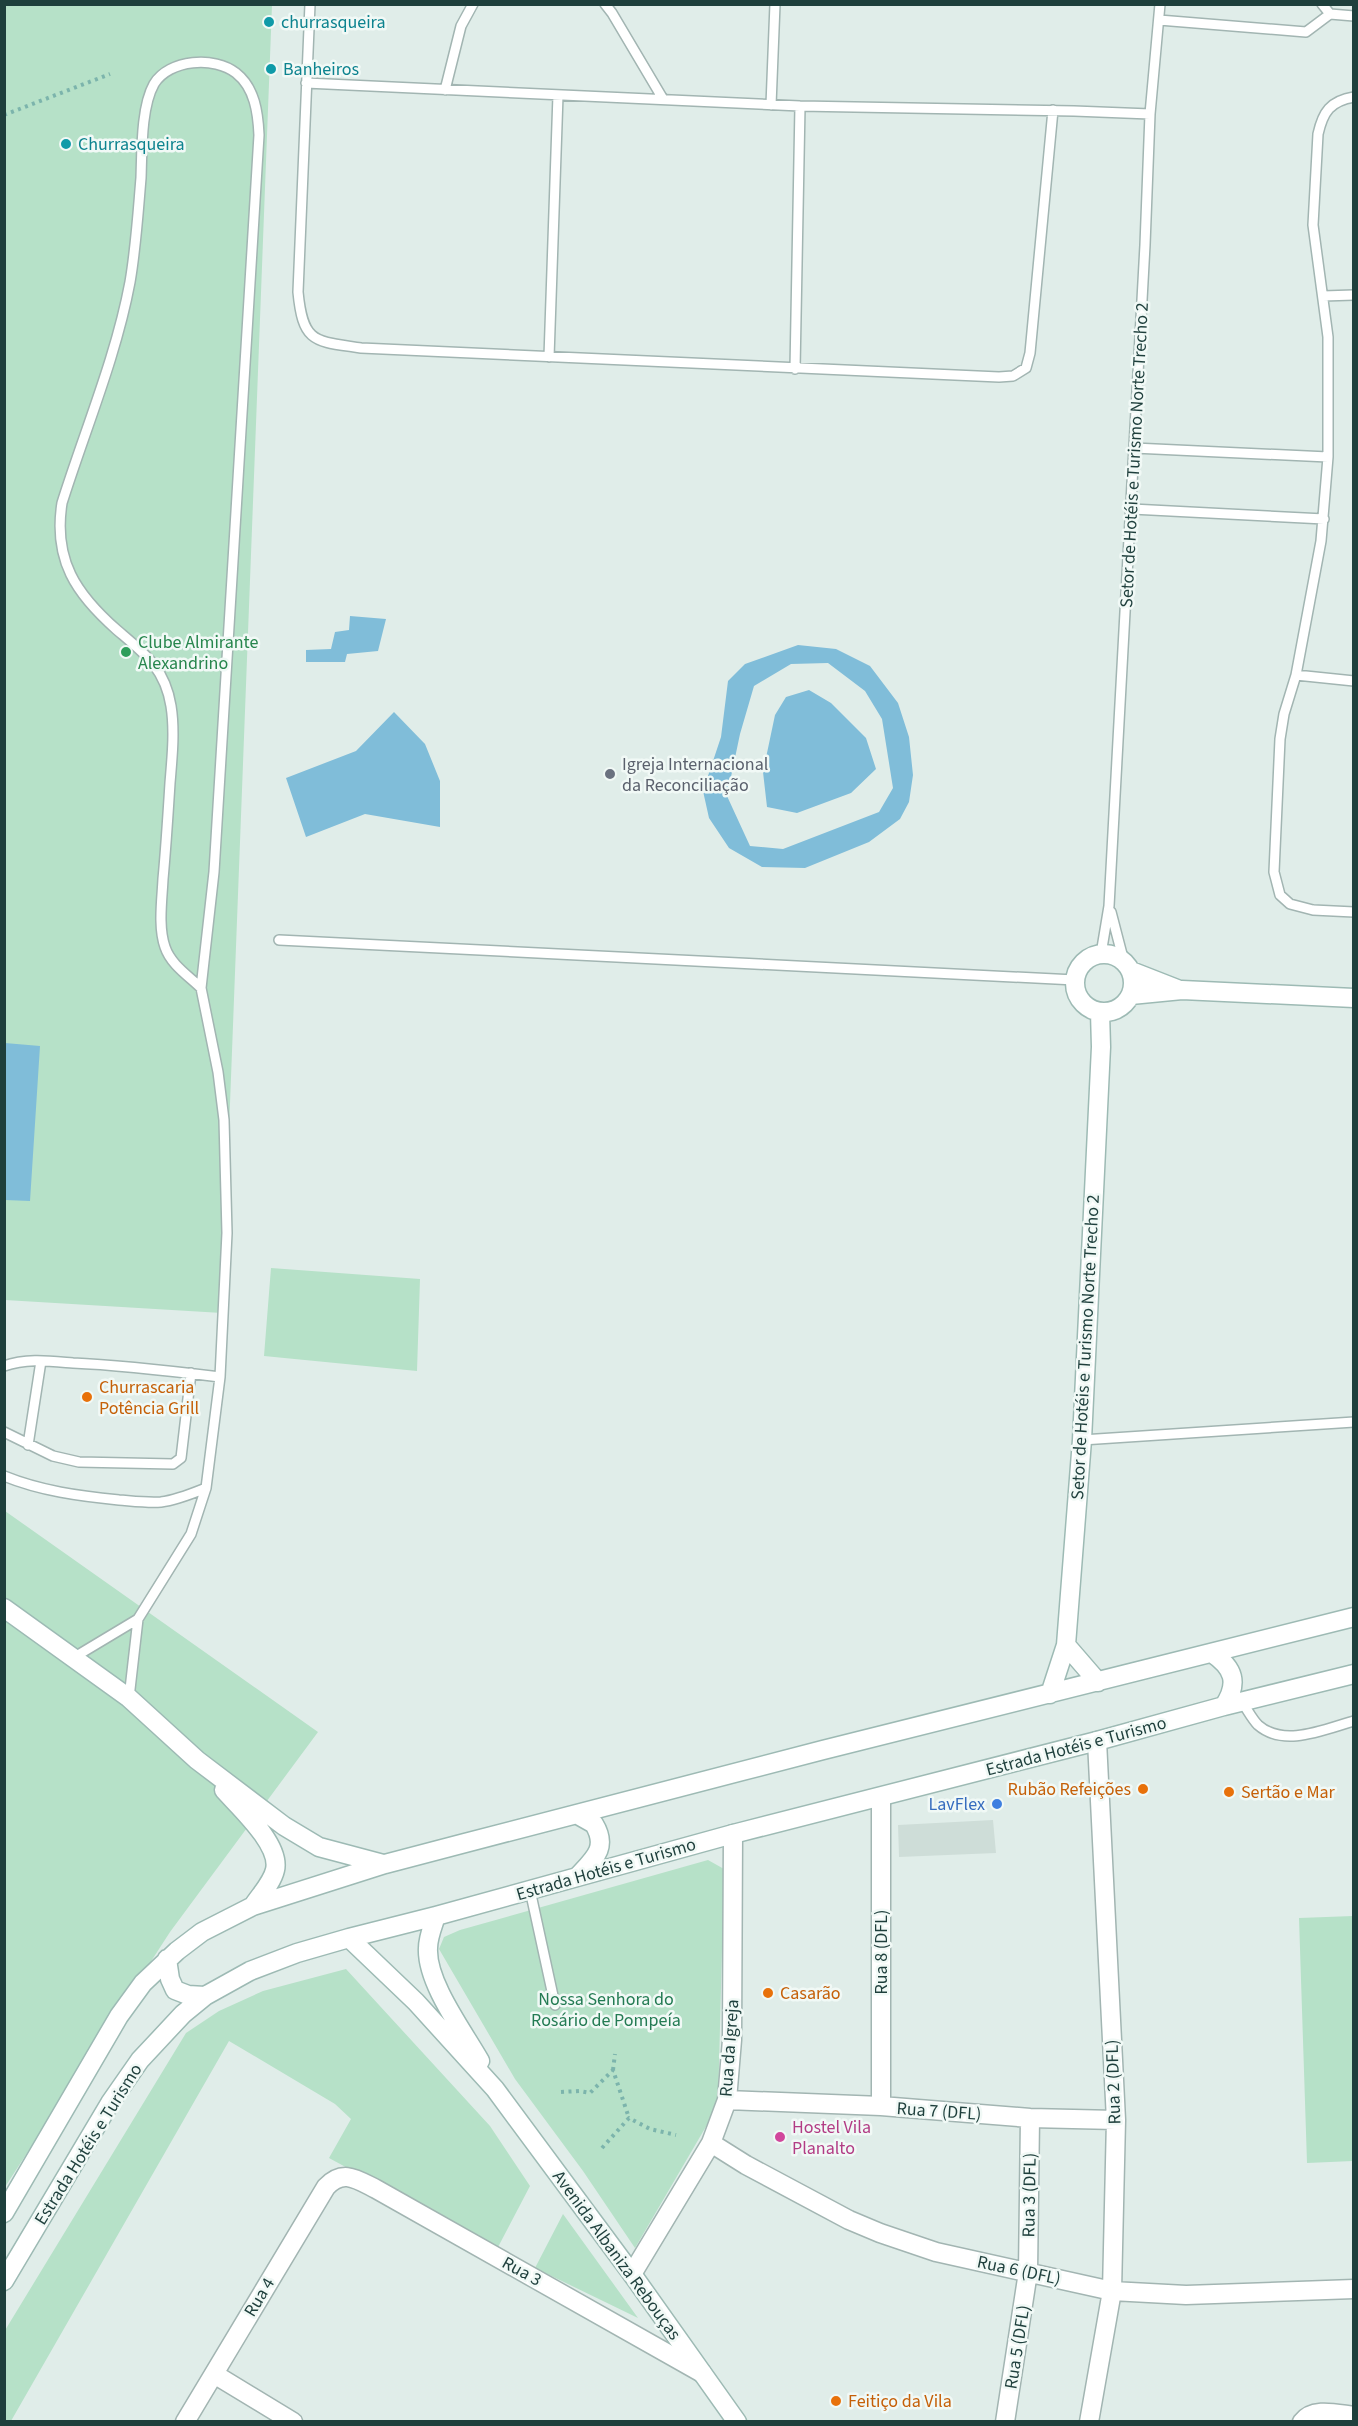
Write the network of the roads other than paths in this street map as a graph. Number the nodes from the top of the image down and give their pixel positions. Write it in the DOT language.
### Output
graph roads {
  1 [pos="310,4"];
  2 [pos="473,4"];
  3 [pos="605,4"];
  4 [pos="775,4"];
  5 [pos="1160,4"];
  6 [pos="1322,4"];
  7 [pos="1330,14"];
  8 [pos="1353,16"];
  9 [pos="1159,20"];
  10 [pos="306,83"];
  11 [pos="445,90"];
  12 [pos="558,95"];
  13 [pos="1353,97"];
  14 [pos="663,99"];
  15 [pos="771,105"];
  16 [pos="800,106"];
  17 [pos="1053,111"];
  18 [pos="1150,114"];
  19 [pos="1353,295"];
  20 [pos="1323,296"];
  21 [pos="549,357"];
  22 [pos="795,369"];
  23 [pos="1134,448"];
  24 [pos="1328,457"];
  25 [pos="1132,509"];
  26 [pos="1324,519"];
  27 [pos="1296,675"];
  28 [pos="1353,681"];
  29 [pos="1109,906"];
  30 [pos="1353,912"];
  31 [pos="279,940"];
  32 [pos="1101,954"];
  33 [pos="1128,967"];
  34 [pos="1075,980"];
  35 [pos="201,988"];
  36 [pos="1182,990"];
  37 [pos="1131,995"];
  38 [pos="1353,998"];
  39 [pos="1108,1011"];
  40 [pos="41,1361"];
  41 [pos="4,1366"];
  42 [pos="191,1373"];
  43 [pos="220,1377"];
  44 [pos="1353,1422"];
  45 [pos="4,1432"];
  46 [pos="1082,1440"];
  47 [pos="28,1445"];
  48 [pos="4,1476"];
  49 [pos="206,1488"];
  50 [pos="4,1608"];
  51 [pos="1353,1617"];
  52 [pos="138,1619"];
  53 [pos="1066,1645"];
  54 [pos="1212,1653"];
  55 [pos="73,1658"];
  56 [pos="1353,1674"];
  57 [pos="1098,1682"];
  58 [pos="1050,1694"];
  59 [pos="129,1698"];
  60 [pos="1233,1704"];
  61 [pos="1353,1721"];
  62 [pos="1098,1741"];
  63 [pos="197,1760"];
  64 [pos="880,1797"];
  65 [pos="578,1815"];
  66 [pos="733,1834"];
  67 [pos="385,1864"];
  68 [pos="578,1876"];
  69 [pos="530,1890"];
  70 [pos="253,1906"];
  71 [pos="436,1916"];
  72 [pos="349,1938"];
  73 [pos="167,1959"];
  74 [pos="206,1996"];
  75 [pos="555,2006"];
  76 [pos="495,2089"];
  77 [pos="727,2100"];
  78 [pos="881,2106"];
  79 [pos="1030,2118"];
  80 [pos="1116,2120"];
  81 [pos="711,2143"];
  82 [pos="338,2177"];
  83 [pos="4,2213"];
  84 [pos="1028,2272"];
  85 [pos="632,2274"];
  86 [pos="4,2281"];
  87 [pos="1353,2289"];
  88 [pos="1112,2291"];
  89 [pos="702,2373"];
  90 [pos="214,2374"];
  91 [pos="1353,2416"];
  92 [pos="1306,2417"];
  93 [pos="185,2421"];
  94 [pos="293,2421"];
  95 [pos="737,2421"];
  96 [pos="1005,2421"];
  97 [pos="1089,2421"];
  1 -- 10 [label="lane"];
  2 -- 11 [label="lane"];
  3 -- 14 [label="lane"];
  4 -- 15 [label="lane"];
  5 -- 9 [label="lane, Setor de Hotéis e Turismo Norte Trecho 2"];
  6 -- 7 [label="lane"];
  7 -- 8 [label="lane"];
  7 -- 9 [label="lane"];
  9 -- 18 [label="lane, Setor de Hotéis e Turismo Norte Trecho 2"];
  10 -- 11 [label="lane"];
  10 -- 21 [label="lane"];
  11 -- 12 [label="lane"];
  12 -- 14 [label="lane"];
  12 -- 21 [label="lane"];
  13 -- 20 [label="lane"];
  14 -- 15 [label="lane"];
  15 -- 16 [label="lane"];
  16 -- 17 [label="lane"];
  16 -- 22 [label="lane"];
  17 -- 18 [label="lane"];
  17 -- 22 [label="lane"];
  18 -- 23 [label="lane, Setor de Hotéis e Turismo Norte Trecho 2"];
  19 -- 20 [label="lane"];
  20 -- 24 [label="lane"];
  21 -- 22 [label="lane"];
  23 -- 24 [label="lane"];
  23 -- 25 [label="lane, Setor de Hotéis e Turismo Norte Trecho 2"];
  24 -- 26 [label="lane"];
  25 -- 26 [label="lane"];
  25 -- 29 [label="lane, Setor de Hotéis e Turismo Norte Trecho 2"];
  26 -- 27 [label="lane"];
  27 -- 28 [label="lane"];
  27 -- 30 [label="lane"];
  29 -- 32 [label="lane, Setor de Hotéis e Turismo Norte Trecho 2"];
  29 -- 33 [label="lane, Setor de Hotéis e Turismo Norte Trecho 2"];
  31 -- 34 [label="lane"];
  32 -- 33 [label="street"];
  32 -- 34 [label="street"];
  33 -- 36 [label="street"];
  33 -- 37 [label="street"];
  34 -- 39 [label="street"];
  35 -- 35 [label="lane"];
  35 -- 43 [label="lane"];
  36 -- 37 [label="street"];
  36 -- 38 [label="street"];
  37 -- 39 [label="street"];
  39 -- 46 [label="street, Setor de Hotéis e Turismo Norte Trecho 2"];
  40 -- 41 [label="lane"];
  40 -- 42 [label="lane"];
  40 -- 47 [label="lane"];
  42 -- 43 [label="lane"];
  42 -- 47 [label="lane"];
  43 -- 49 [label="lane"];
  44 -- 46 [label="lane"];
  45 -- 47 [label="lane"];
  46 -- 53 [label="street, Setor de Hotéis e Turismo Norte Trecho 2"];
  48 -- 49 [label="lane"];
  49 -- 52 [label="lane"];
  50 -- 55 [label="street"];
  51 -- 54 [label="street, Estrada Hotéis e Turismo"];
  52 -- 55 [label="lane"];
  52 -- 59 [label="lane"];
  53 -- 57 [label="street"];
  53 -- 58 [label="street, Setor de Hotéis e Turismo Norte Trecho 2"];
  54 -- 57 [label="street, Estrada Hotéis e Turismo"];
  54 -- 60 [label="street"];
  55 -- 59 [label="street"];
  56 -- 60 [label="street, Estrada Hotéis e Turismo"];
  57 -- 58 [label="street, Estrada Hotéis e Turismo"];
  58 -- 65 [label="street, Estrada Hotéis e Turismo"];
  59 -- 63 [label="street"];
  60 -- 61 [label="lane"];
  60 -- 62 [label="street, Estrada Hotéis e Turismo"];
  62 -- 64 [label="street, Estrada Hotéis e Turismo"];
  62 -- 80 [label="street, Rua 2 (DFL)"];
  63 -- 67 [label="street"];
  63 -- 70 [label="street"];
  64 -- 66 [label="street, Estrada Hotéis e Turismo"];
  64 -- 78 [label="street, Rua 8 (DFL)"];
  65 -- 67 [label="street, Estrada Hotéis e Turismo"];
  65 -- 68 [label="street"];
  66 -- 68 [label="street, Estrada Hotéis e Turismo"];
  66 -- 77 [label="street, Rua da Igreja"];
  67 -- 70 [label="street, Estrada Hotéis e Turismo"];
  68 -- 69 [label="street, Estrada Hotéis e Turismo"];
  69 -- 71 [label="street, Estrada Hotéis e Turismo"];
  69 -- 75 [label="lane"];
  70 -- 73 [label="street, Estrada Hotéis e Turismo"];
  71 -- 72 [label="street, Estrada Hotéis e Turismo"];
  71 -- 76 [label="street, Avenida Albaniza Rebouças"];
  72 -- 74 [label="street, Estrada Hotéis e Turismo"];
  72 -- 76 [label="street, Avenida Albaniza Rebouças"];
  73 -- 74 [label="street"];
  73 -- 83 [label="street, Estrada Hotéis e Turismo"];
  74 -- 86 [label="street, Estrada Hotéis e Turismo"];
  76 -- 85 [label="street, Avenida Albaniza Rebouças"];
  77 -- 78 [label="street, Rua 7 (DFL)"];
  77 -- 81 [label="street, Rua da Igreja"];
  78 -- 79 [label="street, Rua 7 (DFL)"];
  79 -- 80 [label="street, Rua 7 (DFL)"];
  79 -- 84 [label="street, Rua 3 (DFL)"];
  80 -- 88 [label="street, Rua 2 (DFL)"];
  81 -- 84 [label="street, Rua 6 (DFL)"];
  81 -- 85 [label="street, Rua da Igreja"];
  82 -- 89 [label="street, Rua 3"];
  82 -- 90 [label="street, Rua 4"];
  84 -- 88 [label="street, Rua 6 (DFL)"];
  84 -- 96 [label="street, Rua 5 (DFL)"];
  85 -- 89 [label="street, Avenida Albaniza Rebouças"];
  87 -- 88 [label="street, Rua 6 (DFL)"];
  88 -- 97 [label="street, Rua 2 (DFL)"];
  89 -- 95 [label="street, Avenida Albaniza Rebouças"];
  90 -- 93 [label="street, Rua 4"];
  90 -- 94 [label="street"];
  91 -- 92 [label="street"];
}
